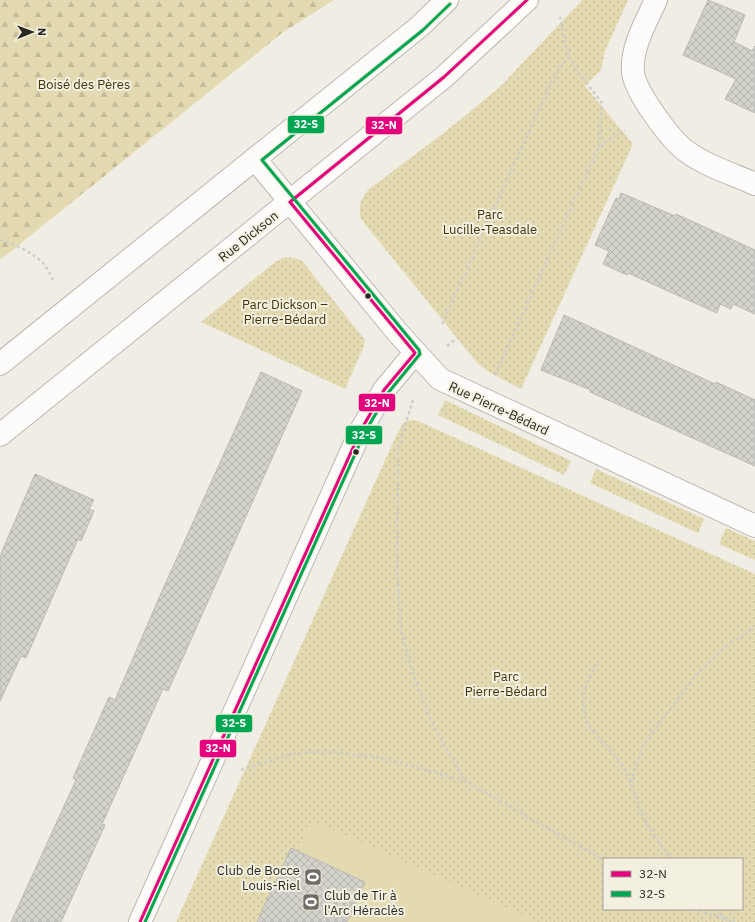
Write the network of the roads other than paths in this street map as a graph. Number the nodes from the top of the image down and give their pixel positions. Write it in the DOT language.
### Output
graph roads {
  1 [pos="447,0"];
  2 [pos="528,0"];
  3 [pos="656,0"];
  4 [pos="255,159"];
  5 [pos="755,184"];
  6 [pos="290,202"];
  7 [pos="415,353"];
  8 [pos="0,364"];
  9 [pos="0,435"];
  10 [pos="755,526"];
  11 [pos="140,922"];
  1 -- 4 [label="street"];
  2 -- 6 [label="street, Rue Dickson"];
  3 -- 5 [label="street"];
  4 -- 6 [label="street, Rue Pierre-Bédard"];
  4 -- 8 [label="street"];
  6 -- 7 [label="street, Rue Pierre-Bédard"];
  6 -- 9 [label="street, Rue Dickson"];
  7 -- 10 [label="street, Rue Pierre-Bédard"];
  7 -- 11 [label="street"];
}
